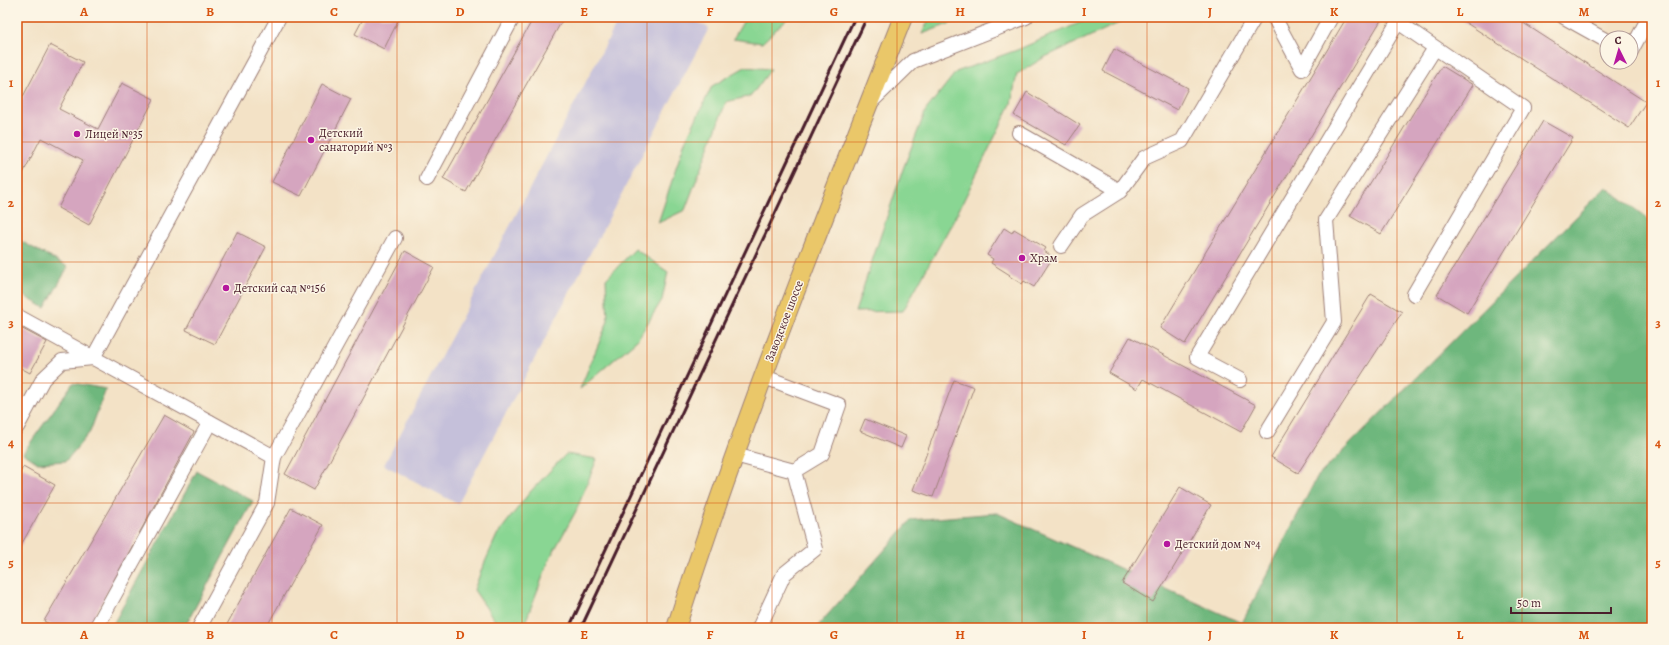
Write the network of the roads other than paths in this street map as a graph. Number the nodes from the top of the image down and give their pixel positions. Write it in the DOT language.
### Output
graph roads {
  1 [pos="279,17"];
  2 [pos="513,17"];
  3 [pos="903,17"];
  4 [pos="1026,17"];
  5 [pos="1255,17"];
  6 [pos="1274,17"];
  7 [pos="1332,17"];
  8 [pos="1564,17"];
  9 [pos="1649,17"];
  10 [pos="1398,20"];
  11 [pos="1639,36"];
  12 [pos="1599,37"];
  13 [pos="1435,48"];
  14 [pos="868,105"];
  15 [pos="1019,133"];
  16 [pos="427,179"];
  17 [pos="1120,191"];
  18 [pos="395,238"];
  19 [pos="1061,246"];
  20 [pos="1414,294"];
  21 [pos="17,316"];
  22 [pos="93,358"];
  23 [pos="762,376"];
  24 [pos="1240,380"];
  25 [pos="210,422"];
  26 [pos="17,427"];
  27 [pos="1267,432"];
  28 [pos="735,455"];
  29 [pos="274,457"];
  30 [pos="794,471"];
  31 [pos="96,628"];
  32 [pos="199,628"];
  33 [pos="676,628"];
  34 [pos="759,628"];
  1 -- 22 [label="street"];
  2 -- 16 [label="street"];
  3 -- 14 [label="main road, Заводское шоссе"];
  4 -- 14 [label="street"];
  5 -- 17 [label="street"];
  6 -- 7 [label="street"];
  8 -- 12 [label="street"];
  9 -- 11 [label="street"];
  10 -- 13 [label="street"];
  10 -- 24 [label="street"];
  13 -- 20 [label="street"];
  13 -- 27 [label="street"];
  14 -- 23 [label="main road, Заводское шоссе"];
  15 -- 17 [label="street"];
  17 -- 19 [label="street"];
  18 -- 29 [label="street"];
  21 -- 22 [label="street"];
  22 -- 25 [label="street"];
  22 -- 26 [label="street"];
  23 -- 28 [label="main road, Заводское шоссе"];
  23 -- 30 [label="street"];
  25 -- 29 [label="street"];
  25 -- 31 [label="street"];
  28 -- 30 [label="street"];
  28 -- 33 [label="main road, Заводское шоссе"];
  29 -- 32 [label="street"];
  30 -- 34 [label="street"];
}
